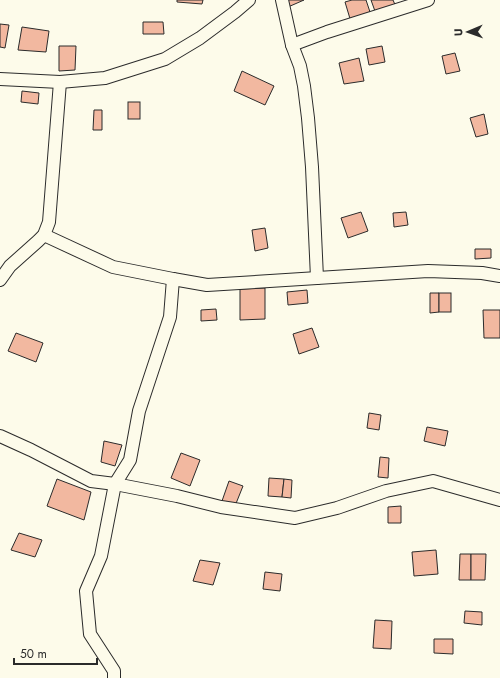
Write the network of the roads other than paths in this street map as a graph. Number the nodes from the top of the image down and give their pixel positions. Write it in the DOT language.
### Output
graph roads {
  1 [pos="249,0"];
  2 [pos="282,0"];
  3 [pos="428,0"];
  4 [pos="404,3"];
  5 [pos="292,46"];
  6 [pos="0,79"];
  7 [pos="60,82"];
  8 [pos="44,235"];
  9 [pos="500,276"];
  10 [pos="317,278"];
  11 [pos="173,279"];
  12 [pos="0,280"];
  13 [pos="0,436"];
  14 [pos="115,484"];
  15 [pos="500,500"];
  16 [pos="114,678"];
  1 -- 7 [label="street"];
  2 -- 5 [label="street"];
  3 -- 4 [label="street"];
  4 -- 5 [label="street"];
  5 -- 10 [label="street"];
  6 -- 7 [label="street"];
  7 -- 8 [label="street"];
  8 -- 11 [label="street"];
  8 -- 12 [label="street"];
  9 -- 10 [label="street"];
  10 -- 11 [label="street"];
  11 -- 14 [label="street"];
  13 -- 14 [label="street"];
  14 -- 15 [label="street"];
  14 -- 16 [label="street"];
}
